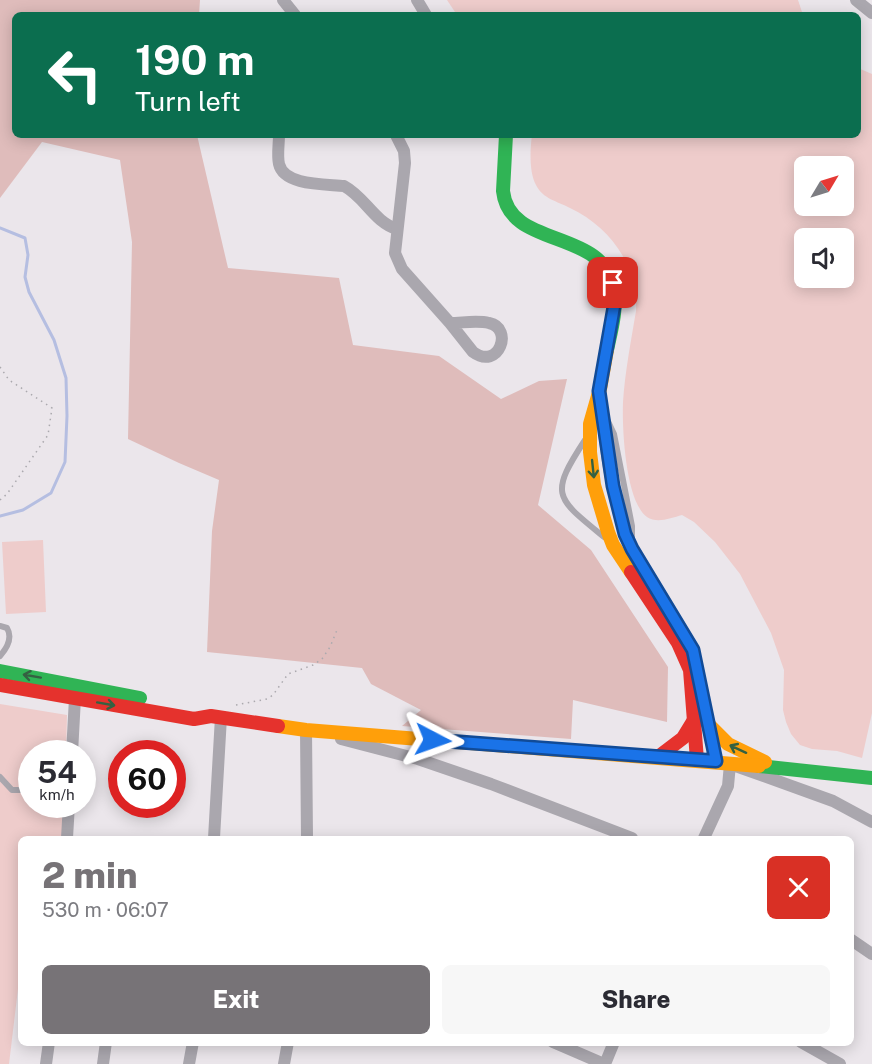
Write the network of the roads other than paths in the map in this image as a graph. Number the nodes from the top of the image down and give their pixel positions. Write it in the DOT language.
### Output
graph roads {
  1 [pos="283,0"];
  2 [pos="856,0"];
  3 [pos="293,12"];
  4 [pos="872,13"];
  5 [pos="279,138"];
  6 [pos="398,138"];
  7 [pos="506,138"];
  8 [pos="398,229"];
  9 [pos="450,323"];
  10 [pos="599,391"];
  11 [pos="589,434"];
  12 [pos="613,545"];
  13 [pos="0,626"];
  14 [pos="0,656"];
  15 [pos="4,679"];
  16 [pos="75,698"];
  17 [pos="216,717"];
  18 [pos="700,722"];
  19 [pos="313,730"];
  20 [pos="73,740"];
  21 [pos="658,757"];
  22 [pos="697,760"];
  23 [pos="723,762"];
  24 [pos="774,768"];
  25 [pos="0,777"];
  26 [pos="872,778"];
  27 [pos="18,790"];
  28 [pos="69,818"];
  29 [pos="872,822"];
  30 [pos="68,836"];
  31 [pos="214,836"];
  32 [pos="307,836"];
  33 [pos="627,836"];
  34 [pos="705,836"];
  35 [pos="854,942"];
  36 [pos="872,954"];
  37 [pos="48,1046"];
  38 [pos="105,1046"];
  39 [pos="192,1046"];
  40 [pos="287,1046"];
  41 [pos="562,1046"];
  42 [pos="612,1046"];
  43 [pos="808,1046"];
  44 [pos="46,1064"];
  45 [pos="103,1064"];
  46 [pos="189,1064"];
  47 [pos="284,1064"];
  48 [pos="605,1064"];
  49 [pos="840,1064"];
  1 -- 3 [label="street"];
  2 -- 4 [label="street"];
  5 -- 8 [label="street"];
  6 -- 8 [label="street"];
  7 -- 10 [label="main road"];
  8 -- 9 [label="street"];
  10 -- 11 [label="main road"];
  10 -- 18 [label="street"];
  11 -- 12 [label="main road, one-way"];
  11 -- 12 [label="lane"];
  12 -- 18 [label="main road"];
  13 -- 14 [label="lane"];
  15 -- 16 [label="main road"];
  17 -- 15 [label="main road, one-way"];
  16 -- 17 [label="main road, one-way"];
  16 -- 20 [label="street"];
  17 -- 19 [label="main road"];
  17 -- 31 [label="street"];
  18 -- 21 [label="main road"];
  18 -- 22 [label="main road"];
  18 -- 23 [label="street"];
  24 -- 18 [label="main road, one-way"];
  19 -- 21 [label="main road"];
  19 -- 32 [label="street"];
  19 -- 33 [label="street"];
  21 -- 22 [label="main road"];
  22 -- 23 [label="main road"];
  23 -- 24 [label="main road"];
  23 -- 29 [label="street"];
  23 -- 34 [label="street"];
  24 -- 26 [label="main road"];
  25 -- 27 [label="lane"];
  28 -- 30 [label="street"];
  35 -- 36 [label="street"];
  37 -- 44 [label="street"];
  38 -- 45 [label="street"];
  39 -- 46 [label="street"];
  40 -- 47 [label="street"];
  41 -- 48 [label="street"];
  42 -- 48 [label="street"];
  43 -- 49 [label="street"];
}
